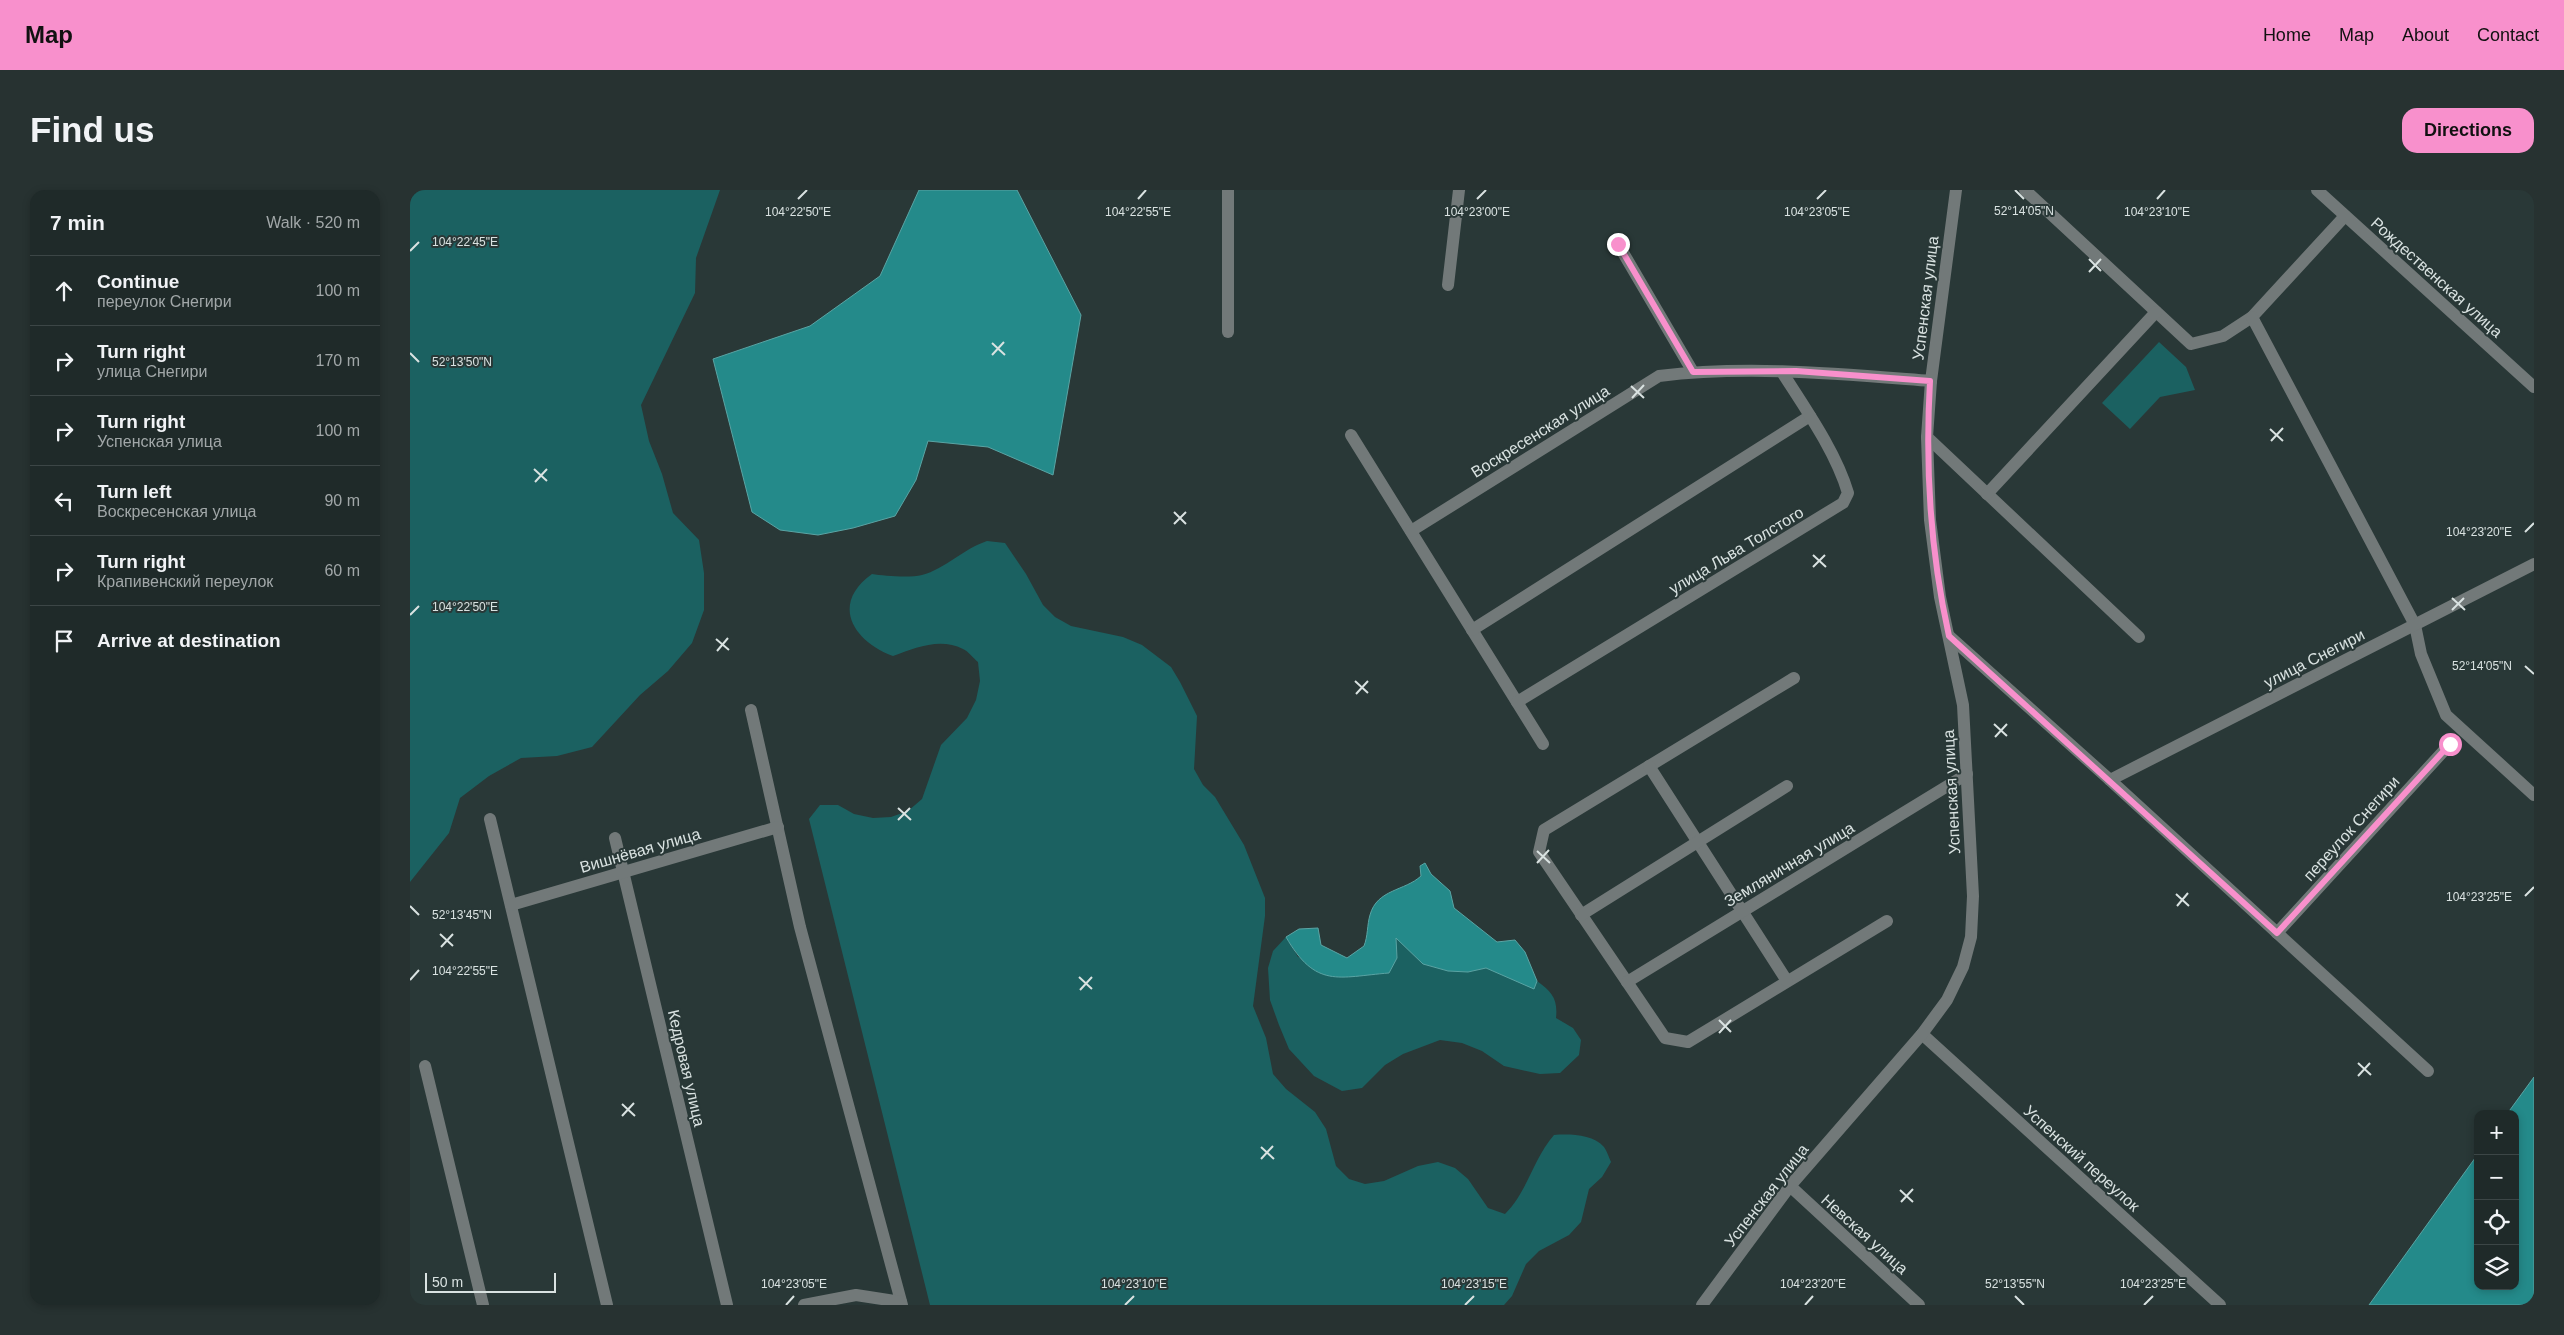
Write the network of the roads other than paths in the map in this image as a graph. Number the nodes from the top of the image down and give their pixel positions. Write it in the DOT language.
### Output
graph roads {
  1 [pos="1228,190"];
  2 [pos="1459,190"];
  3 [pos="1956,190"];
  4 [pos="2025,190"];
  5 [pos="2317,190"];
  6 [pos="2345,216"];
  7 [pos="1618,244"];
  8 [pos="1448,286"];
  9 [pos="2156,312"];
  10 [pos="2252,317"];
  11 [pos="1228,332"];
  12 [pos="1693,372"];
  13 [pos="1782,372"];
  14 [pos="1930,381"];
  15 [pos="2534,388"];
  16 [pos="1810,416"];
  17 [pos="1351,434"];
  18 [pos="1927,437"];
  19 [pos="1987,494"];
  20 [pos="1411,531"];
  21 [pos="2534,564"];
  22 [pos="2415,624"];
  23 [pos="1472,630"];
  24 [pos="1949,636"];
  25 [pos="2139,637"];
  26 [pos="1794,678"];
  27 [pos="1517,702"];
  28 [pos="751,710"];
  29 [pos="1543,744"];
  30 [pos="2450,744"];
  31 [pos="1649,766"];
  32 [pos="1967,774"];
  33 [pos="2110,780"];
  34 [pos="1787,786"];
  35 [pos="2534,795"];
  36 [pos="490,819"];
  37 [pos="778,827"];
  38 [pos="615,838"];
  39 [pos="1698,842"];
  40 [pos="624,872"];
  41 [pos="511,905"];
  42 [pos="1742,911"];
  43 [pos="1582,915"];
  44 [pos="1887,921"];
  45 [pos="2277,933"];
  46 [pos="1787,981"];
  47 [pos="1627,982"];
  48 [pos="1922,1034"];
  49 [pos="425,1066"];
  50 [pos="2428,1071"];
  51 [pos="1790,1186"];
  52 [pos="902,1304"];
  53 [pos="482,1305"];
  54 [pos="607,1305"];
  55 [pos="726,1305"];
  56 [pos="804,1305"];
  57 [pos="1702,1305"];
  58 [pos="1919,1305"];
  59 [pos="2220,1305"];
  1 -- 11 [label="street"];
  2 -- 8 [label="street"];
  3 -- 14 [label="street, Успенская улица"];
  4 -- 9 [label="street"];
  5 -- 6 [label="street, Рождественская улица"];
  6 -- 10 [label="street"];
  6 -- 15 [label="street, Рождественская улица"];
  7 -- 12 [label="street"];
  9 -- 10 [label="street"];
  9 -- 19 [label="street"];
  10 -- 22 [label="street"];
  12 -- 13 [label="street, Воскресенская улица"];
  12 -- 20 [label="street, Воскресенская улица"];
  13 -- 14 [label="street, Воскресенская улица"];
  13 -- 16 [label="street, улица Льва Толстого"];
  14 -- 18 [label="street, Успенская улица"];
  16 -- 23 [label="street"];
  16 -- 27 [label="street, улица Льва Толстого"];
  17 -- 20 [label="street"];
  18 -- 19 [label="street"];
  18 -- 24 [label="street, Успенская улица"];
  19 -- 25 [label="street"];
  20 -- 23 [label="street"];
  21 -- 22 [label="street, улица Снегири"];
  22 -- 33 [label="street, улица Снегири"];
  22 -- 35 [label="street"];
  23 -- 27 [label="street"];
  24 -- 32 [label="street, Успенская улица"];
  24 -- 33 [label="street"];
  26 -- 31 [label="street"];
  27 -- 29 [label="street"];
  28 -- 37 [label="street"];
  30 -- 45 [label="street, переулок Снегири"];
  31 -- 39 [label="street"];
  31 -- 43 [label="street"];
  32 -- 42 [label="street, Земляничная улица"];
  32 -- 48 [label="street, Успенская улица"];
  33 -- 45 [label="street"];
  34 -- 39 [label="street"];
  36 -- 41 [label="street"];
  37 -- 40 [label="street, Вишнёвая улица"];
  37 -- 52 [label="street"];
  38 -- 40 [label="street, Кедровая улица"];
  39 -- 42 [label="street"];
  39 -- 43 [label="street"];
  40 -- 41 [label="street, Вишнёвая улица"];
  40 -- 55 [label="street, Кедровая улица"];
  41 -- 54 [label="street"];
  42 -- 46 [label="street"];
  42 -- 47 [label="street, Земляничная улица"];
  43 -- 47 [label="street"];
  44 -- 46 [label="street"];
  45 -- 50 [label="street"];
  46 -- 47 [label="street"];
  48 -- 51 [label="street, Успенская улица"];
  48 -- 59 [label="street, Успенский переулок"];
  49 -- 53 [label="street"];
  51 -- 57 [label="street, Успенская улица"];
  51 -- 58 [label="street, Невская улица"];
  52 -- 56 [label="street"];
}
